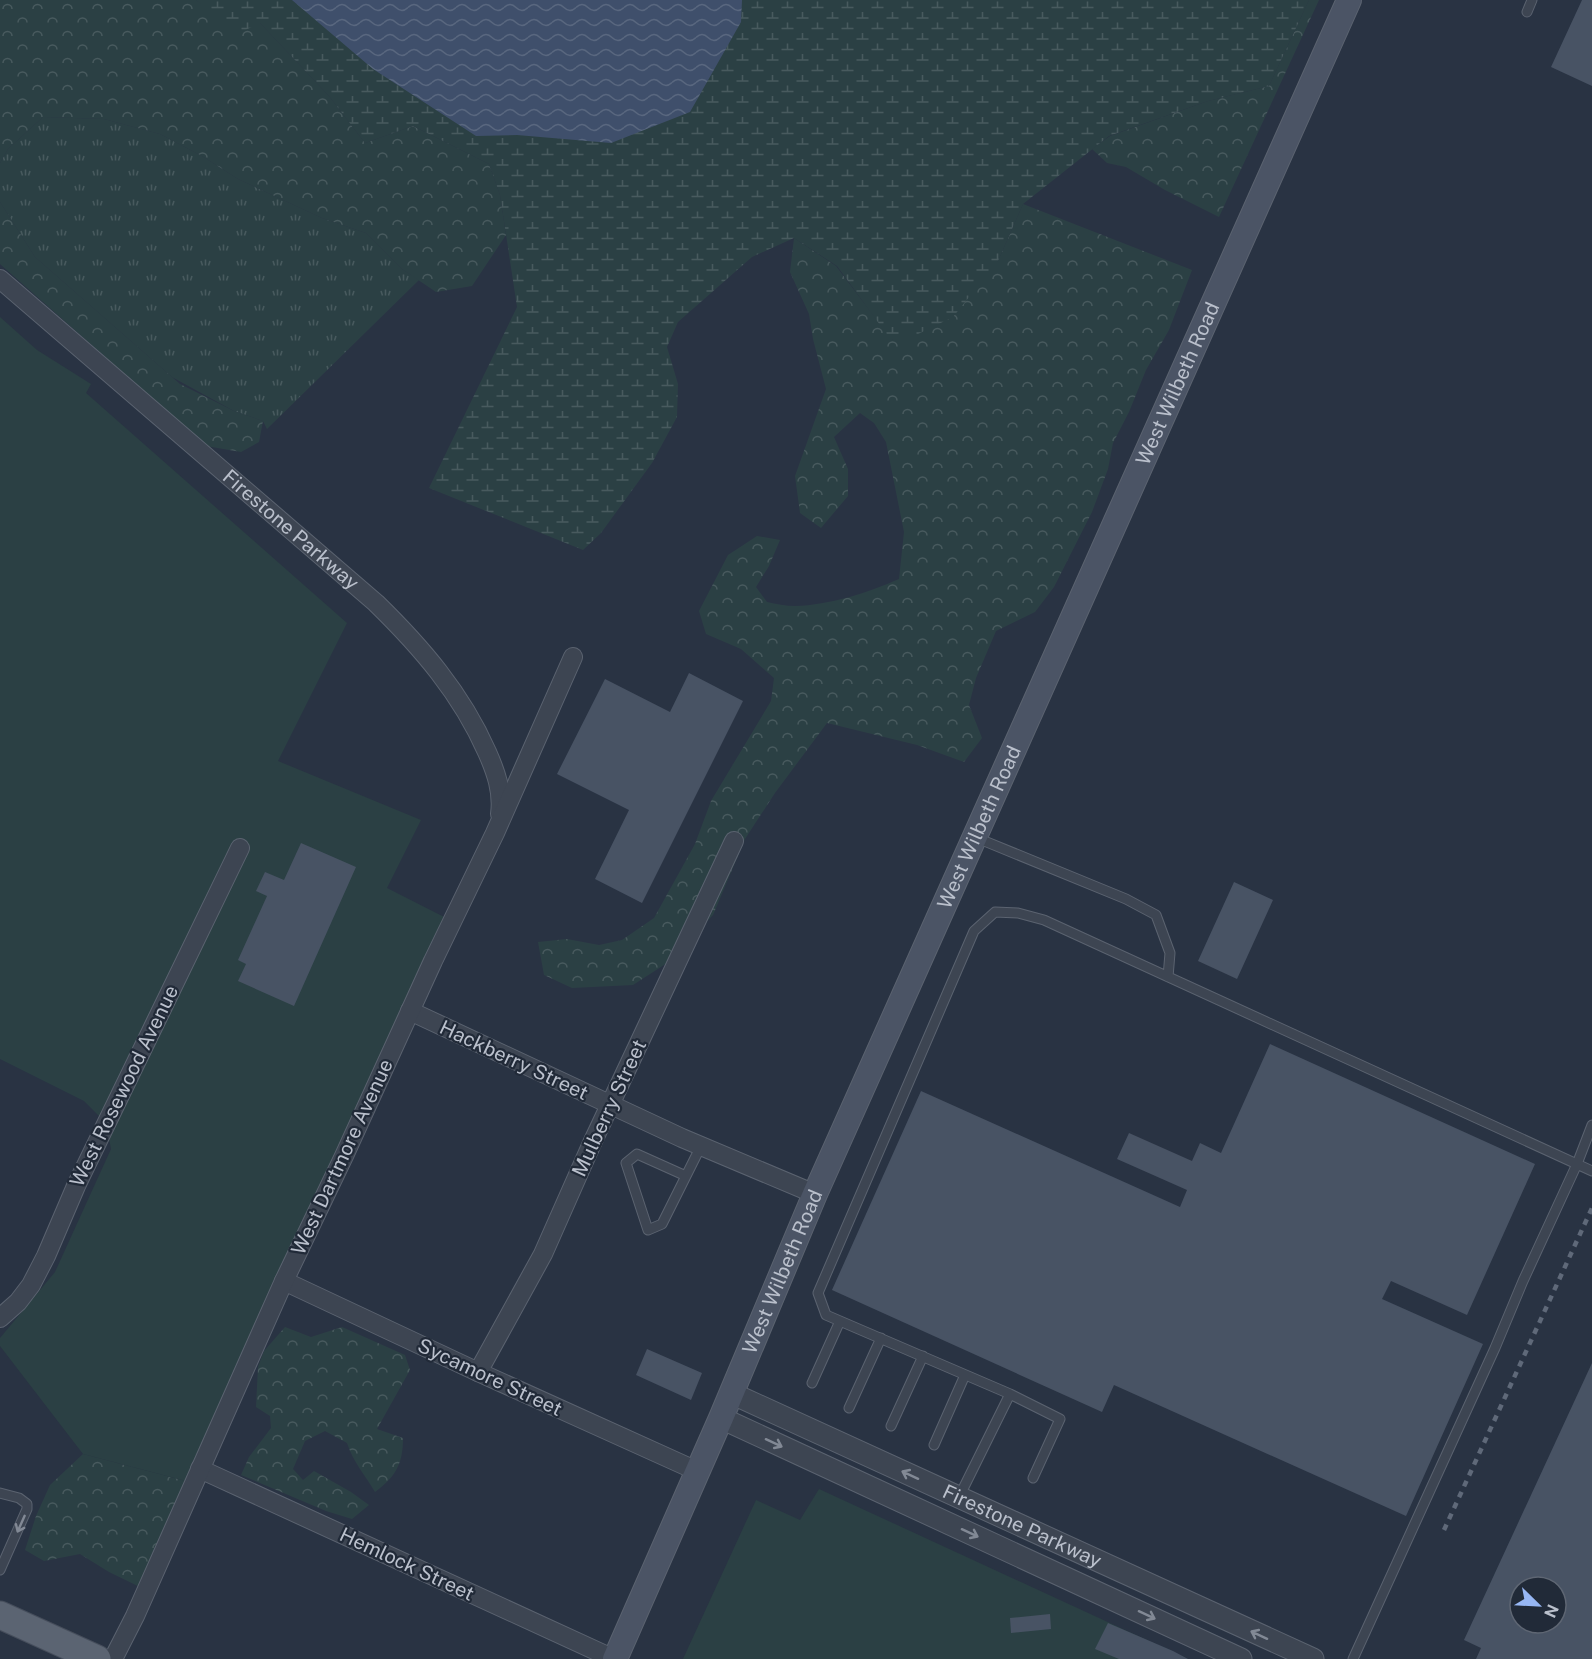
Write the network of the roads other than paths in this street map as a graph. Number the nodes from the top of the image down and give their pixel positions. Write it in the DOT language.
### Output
graph roads {
  1 [pos="1349,0"];
  2 [pos="1532,0"];
  3 [pos="1527,12"];
  4 [pos="0,279"];
  5 [pos="573,657"];
  6 [pos="495,833"];
  7 [pos="974,837"];
  8 [pos="734,841"];
  9 [pos="240,848"];
  10 [pos="1168,977"];
  11 [pos="410,1011"];
  12 [pos="610,1105"];
  13 [pos="1592,1125"];
  14 [pos="701,1146"];
  15 [pos="1577,1164"];
  16 [pos="1592,1171"];
  17 [pos="686,1176"];
  18 [pos="815,1194"];
  19 [pos="284,1281"];
  20 [pos="0,1318"];
  21 [pos="840,1321"];
  22 [pos="882,1338"];
  23 [pos="923,1356"];
  24 [pos="478,1372"];
  25 [pos="965,1375"];
  26 [pos="812,1383"];
  27 [pos="731,1393"];
  28 [pos="1010,1394"];
  29 [pos="849,1408"];
  30 [pos="721,1418"];
  31 [pos="891,1426"];
  32 [pos="934,1445"];
  33 [pos="200,1469"];
  34 [pos="697,1471"];
  35 [pos="1033,1478"];
  36 [pos="0,1493"];
  37 [pos="959,1497"];
  38 [pos="0,1570"];
  39 [pos="0,1615"];
  40 [pos="98,1659"];
  41 [pos="113,1659"];
  42 [pos="615,1659"];
  43 [pos="1241,1659"];
  44 [pos="1312,1659"];
  45 [pos="1353,1659"];
  1 -- 7 [label="main road, West Wilbeth Road"];
  2 -- 3 [label="lane"];
  4 -- 6 [label="street, Firestone Parkway"];
  5 -- 6 [label="street, West Dartmore Avenue"];
  6 -- 11 [label="street, West Dartmore Avenue"];
  7 -- 10 [label="lane"];
  7 -- 18 [label="main road, West Wilbeth Road"];
  8 -- 12 [label="street, Mulberry Street"];
  9 -- 20 [label="street, West Rosewood Avenue"];
  10 -- 15 [label="lane"];
  10 -- 21 [label="lane"];
  11 -- 12 [label="street, Hackberry Street"];
  11 -- 19 [label="street, West Dartmore Avenue"];
  12 -- 14 [label="street, Hackberry Street"];
  12 -- 24 [label="street, Mulberry Street"];
  13 -- 15 [label="lane"];
  14 -- 17 [label="lane"];
  14 -- 18 [label="street, Hackberry Street"];
  15 -- 16 [label="lane"];
  15 -- 45 [label="lane"];
  17 -- 17 [label="lane"];
  18 -- 27 [label="main road, West Wilbeth Road"];
  19 -- 24 [label="street, Sycamore Street"];
  19 -- 33 [label="street, West Dartmore Avenue"];
  21 -- 22 [label="lane"];
  21 -- 26 [label="lane"];
  22 -- 23 [label="lane"];
  22 -- 29 [label="lane"];
  23 -- 25 [label="lane"];
  23 -- 31 [label="lane"];
  24 -- 34 [label="street, Sycamore Street"];
  25 -- 28 [label="lane"];
  25 -- 32 [label="lane"];
  27 -- 30 [label="main road, West Wilbeth Road"];
  37 -- 27 [label="street, Firestone Parkway, one-way"];
  28 -- 35 [label="lane"];
  28 -- 37 [label="lane"];
  30 -- 34 [label="main road, West Wilbeth Road"];
  30 -- 43 [label="street, Firestone Parkway, one-way"];
  33 -- 41 [label="street, West Dartmore Avenue"];
  33 -- 42 [label="street, Hemlock Street"];
  34 -- 42 [label="main road, West Wilbeth Road"];
  36 -- 38 [label="lane, one-way"];
  44 -- 37 [label="street, Firestone Parkway, one-way"];
  39 -- 40 [label="main road"];
}
